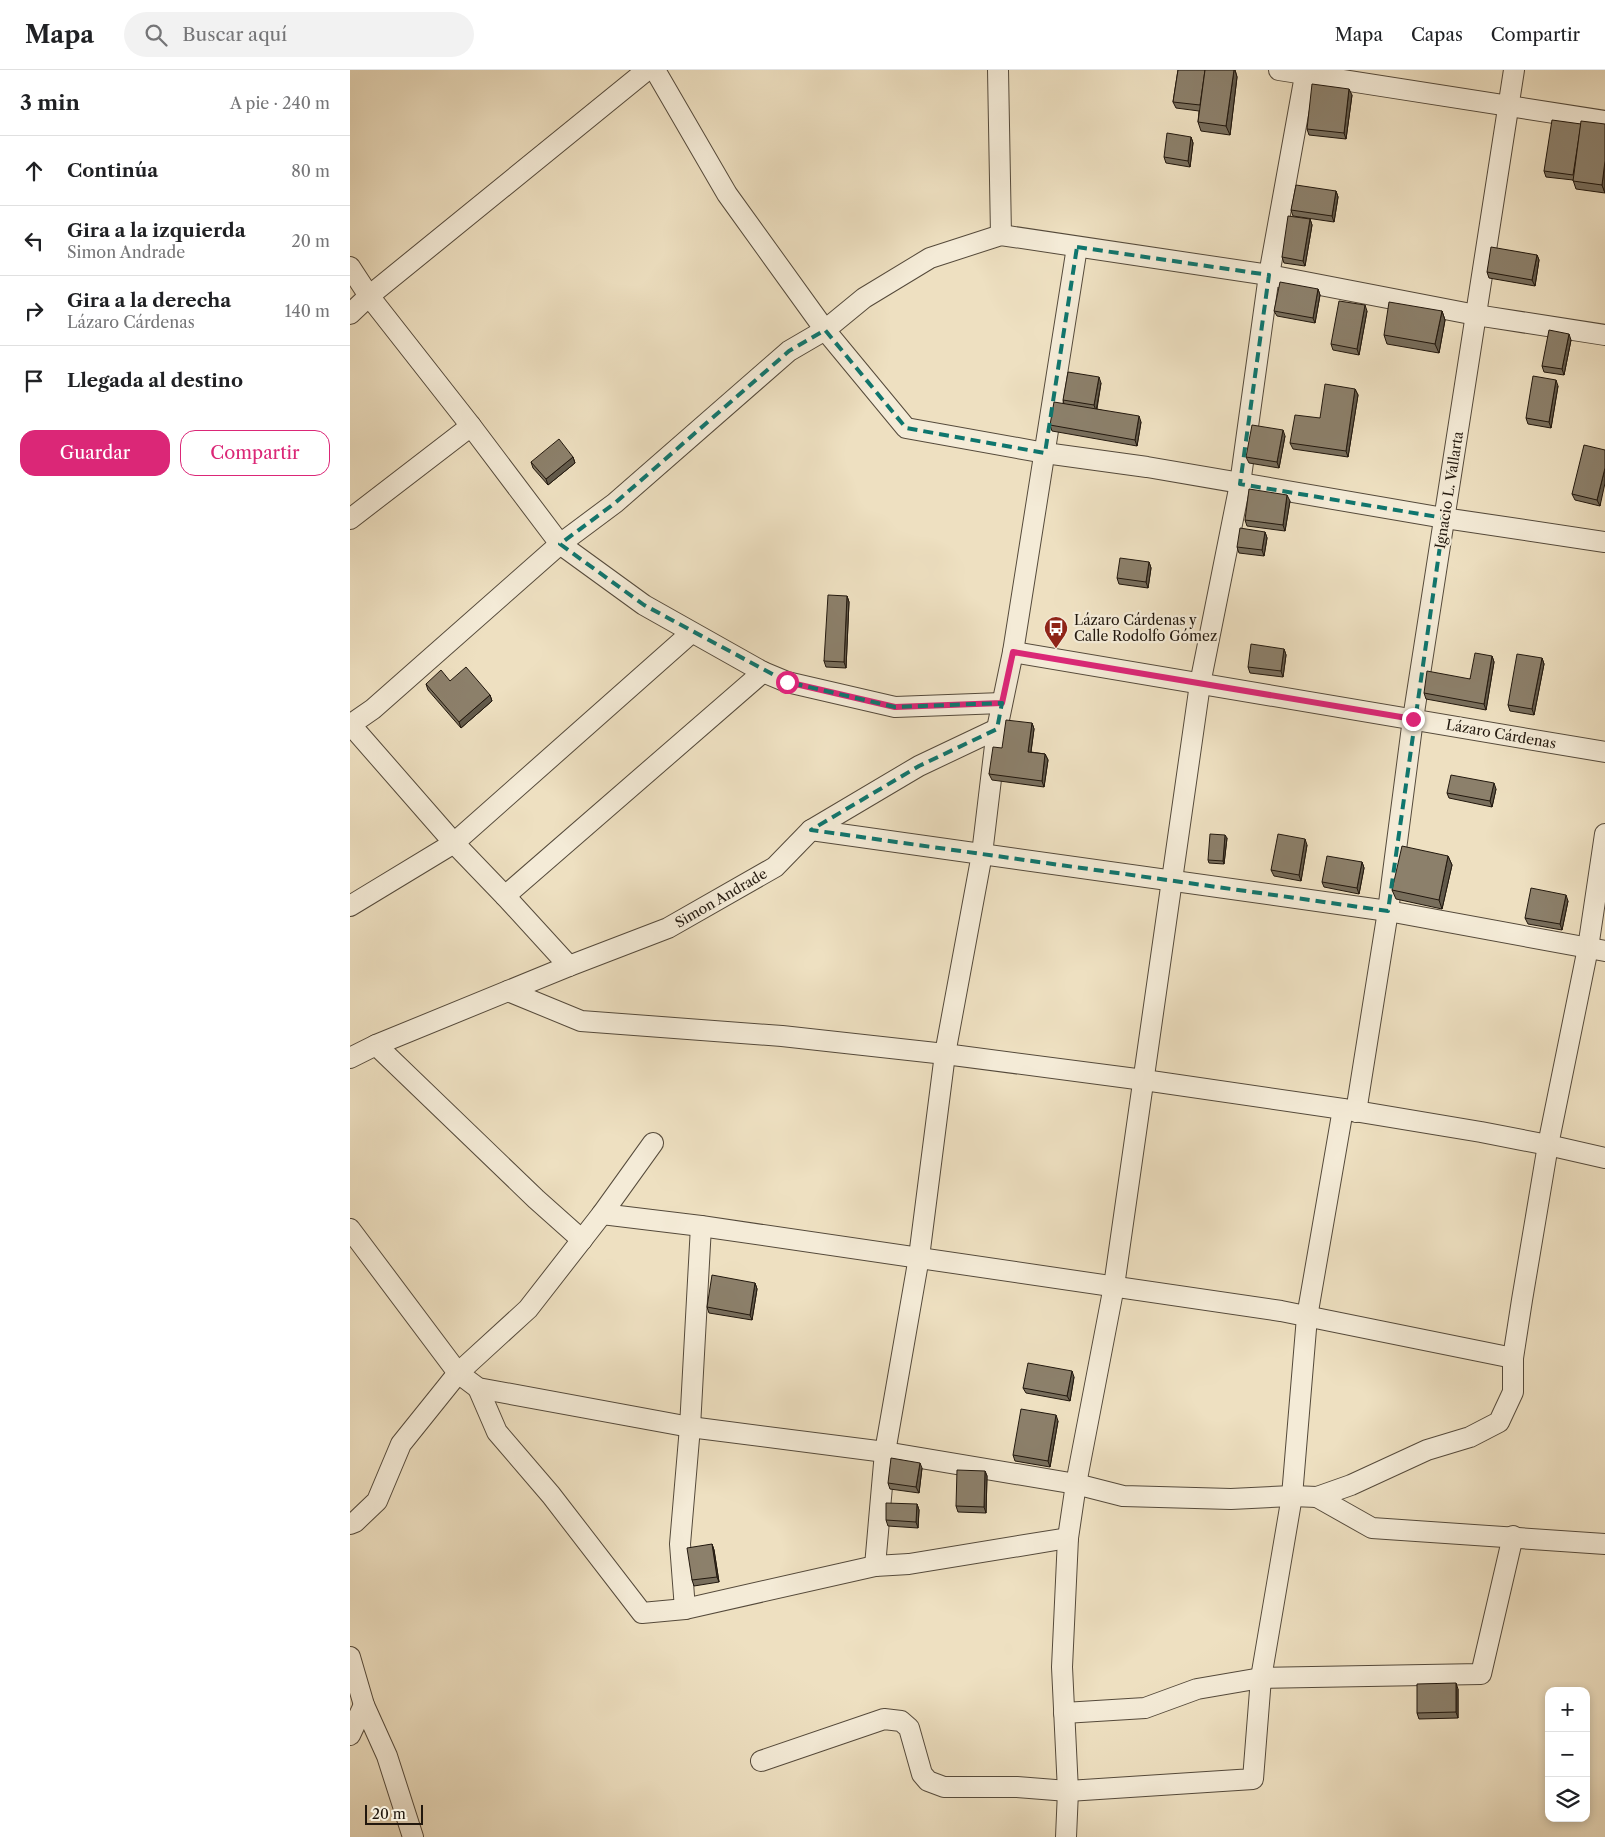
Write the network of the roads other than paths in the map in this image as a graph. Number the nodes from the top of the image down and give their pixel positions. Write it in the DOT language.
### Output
graph roads {
  1 [pos="648,70"];
  2 [pos="655,70"];
  3 [pos="998,70"];
  4 [pos="1280,70"];
  5 [pos="1514,70"];
  6 [pos="1305,72"];
  7 [pos="1508,106"];
  8 [pos="1605,121"];
  9 [pos="1002,235"];
  10 [pos="1077,247"];
  11 [pos="350,267"];
  12 [pos="1269,275"];
  13 [pos="369,296"];
  14 [pos="350,314"];
  15 [pos="1476,315"];
  16 [pos="826,330"];
  17 [pos="1605,335"];
  18 [pos="471,426"];
  19 [pos="1044,453"];
  20 [pos="1240,484"];
  21 [pos="1444,518"];
  22 [pos="350,519"];
  23 [pos="1605,542"];
  24 [pos="560,544"];
  25 [pos="691,632"];
  26 [pos="1013,652"];
  27 [pos="763,672"];
  28 [pos="1200,684"];
  29 [pos="1002,703"];
  30 [pos="1413,719"];
  31 [pos="350,725"];
  32 [pos="997,729"];
  33 [pos="1605,752"];
  34 [pos="811,830"];
  35 [pos="1605,834"];
  36 [pos="454,843"];
  37 [pos="982,854"];
  38 [pos="1171,880"];
  39 [pos="505,896"];
  40 [pos="350,906"];
  41 [pos="1388,910"];
  42 [pos="1597,950"];
  43 [pos="569,966"];
  44 [pos="508,991"];
  45 [pos="376,1045"];
  46 [pos="945,1054"];
  47 [pos="350,1058"];
  48 [pos="1144,1080"];
  49 [pos="1349,1111"];
  50 [pos="653,1143"];
  51 [pos="1548,1145"];
  52 [pos="1605,1158"];
  53 [pos="602,1214"];
  54 [pos="701,1226"];
  55 [pos="350,1229"];
  56 [pos="582,1240"];
  57 [pos="919,1257"];
  58 [pos="1114,1286"];
  59 [pos="1307,1317"];
  60 [pos="1513,1358"];
  61 [pos="458,1373"];
  62 [pos="478,1388"];
  63 [pos="690,1427"];
  64 [pos="885,1452"];
  65 [pos="1076,1484"];
  66 [pos="1292,1496"];
  67 [pos="1317,1497"];
  68 [pos="350,1524"];
  69 [pos="1513,1536"];
  70 [pos="1068,1538"];
  71 [pos="1605,1544"];
  72 [pos="876,1566"];
  73 [pos="685,1609"];
  74 [pos="350,1657"];
  75 [pos="1261,1678"];
  76 [pos="359,1702"];
  77 [pos="1064,1713"];
  78 [pos="350,1735"];
  79 [pos="761,1760"];
  80 [pos="1068,1791"];
  81 [pos="413,1837"];
  82 [pos="1066,1837"];
  1 -- 13 [label="street"];
  2 -- 16 [label="street"];
  3 -- 9 [label="street"];
  4 -- 6 [label="street"];
  5 -- 7 [label="street, Ignacio L. Vallarta"];
  6 -- 7 [label="street"];
  6 -- 12 [label="street"];
  7 -- 8 [label="street"];
  7 -- 15 [label="street, Ignacio L. Vallarta"];
  9 -- 10 [label="street"];
  9 -- 16 [label="street"];
  10 -- 12 [label="street"];
  10 -- 19 [label="street"];
  11 -- 13 [label="street"];
  12 -- 15 [label="street"];
  12 -- 20 [label="street"];
  13 -- 14 [label="street"];
  13 -- 18 [label="street"];
  15 -- 17 [label="street"];
  15 -- 21 [label="street, Ignacio L. Vallarta"];
  16 -- 19 [label="street"];
  16 -- 24 [label="street"];
  18 -- 22 [label="street"];
  18 -- 24 [label="street"];
  19 -- 20 [label="street"];
  19 -- 26 [label="street"];
  20 -- 21 [label="street"];
  20 -- 28 [label="street"];
  21 -- 23 [label="street"];
  21 -- 30 [label="street, Ignacio L. Vallarta"];
  24 -- 25 [label="street"];
  24 -- 31 [label="street"];
  25 -- 27 [label="street"];
  25 -- 36 [label="street"];
  26 -- 28 [label="street, Lázaro Cárdenas"];
  26 -- 29 [label="street"];
  27 -- 29 [label="street"];
  27 -- 39 [label="street"];
  28 -- 30 [label="street, Lázaro Cárdenas"];
  28 -- 38 [label="street"];
  29 -- 32 [label="street"];
  30 -- 33 [label="street, Lázaro Cárdenas"];
  30 -- 41 [label="street, Ignacio L. Vallarta"];
  31 -- 36 [label="street"];
  32 -- 34 [label="street, Simon Andrade"];
  32 -- 37 [label="street"];
  34 -- 37 [label="street"];
  34 -- 43 [label="street, Simon Andrade"];
  35 -- 42 [label="street"];
  36 -- 39 [label="street"];
  36 -- 40 [label="street"];
  37 -- 38 [label="street"];
  37 -- 46 [label="street"];
  38 -- 41 [label="street"];
  38 -- 48 [label="street"];
  39 -- 43 [label="street"];
  41 -- 42 [label="street"];
  41 -- 49 [label="street, Ignacio L. Vallarta"];
  42 -- 51 [label="street"];
  43 -- 44 [label="street, Simon Andrade"];
  44 -- 45 [label="street, Simon Andrade"];
  44 -- 46 [label="street"];
  45 -- 47 [label="street, Simon Andrade"];
  45 -- 56 [label="street"];
  46 -- 48 [label="street"];
  46 -- 57 [label="street"];
  48 -- 49 [label="street"];
  48 -- 58 [label="street"];
  49 -- 51 [label="street"];
  49 -- 59 [label="street, Ignacio L. Vallarta"];
  50 -- 53 [label="street"];
  51 -- 52 [label="street"];
  51 -- 60 [label="street"];
  53 -- 54 [label="street"];
  53 -- 56 [label="street"];
  54 -- 57 [label="street"];
  54 -- 63 [label="street"];
  55 -- 61 [label="street"];
  56 -- 61 [label="street"];
  57 -- 58 [label="street"];
  57 -- 64 [label="street"];
  58 -- 59 [label="street"];
  58 -- 65 [label="street"];
  59 -- 60 [label="street"];
  59 -- 66 [label="street, Ignacio L. Vallarta"];
  60 -- 67 [label="street"];
  61 -- 62 [label="street"];
  61 -- 68 [label="street"];
  62 -- 63 [label="street"];
  62 -- 73 [label="street"];
  63 -- 64 [label="street"];
  63 -- 73 [label="street"];
  64 -- 65 [label="street"];
  64 -- 72 [label="street"];
  65 -- 66 [label="street"];
  65 -- 70 [label="street"];
  66 -- 67 [label="street"];
  66 -- 75 [label="street, Ignacio L. Vallarta"];
  67 -- 69 [label="street"];
  69 -- 71 [label="street"];
  69 -- 75 [label="street"];
  70 -- 72 [label="street"];
  70 -- 77 [label="street"];
  72 -- 73 [label="street"];
  74 -- 76 [label="street"];
  75 -- 77 [label="street"];
  75 -- 80 [label="street, Ignacio L. Vallarta"];
  76 -- 78 [label="street"];
  76 -- 81 [label="street"];
  77 -- 80 [label="street"];
  79 -- 80 [label="street"];
  80 -- 82 [label="street"];
}
